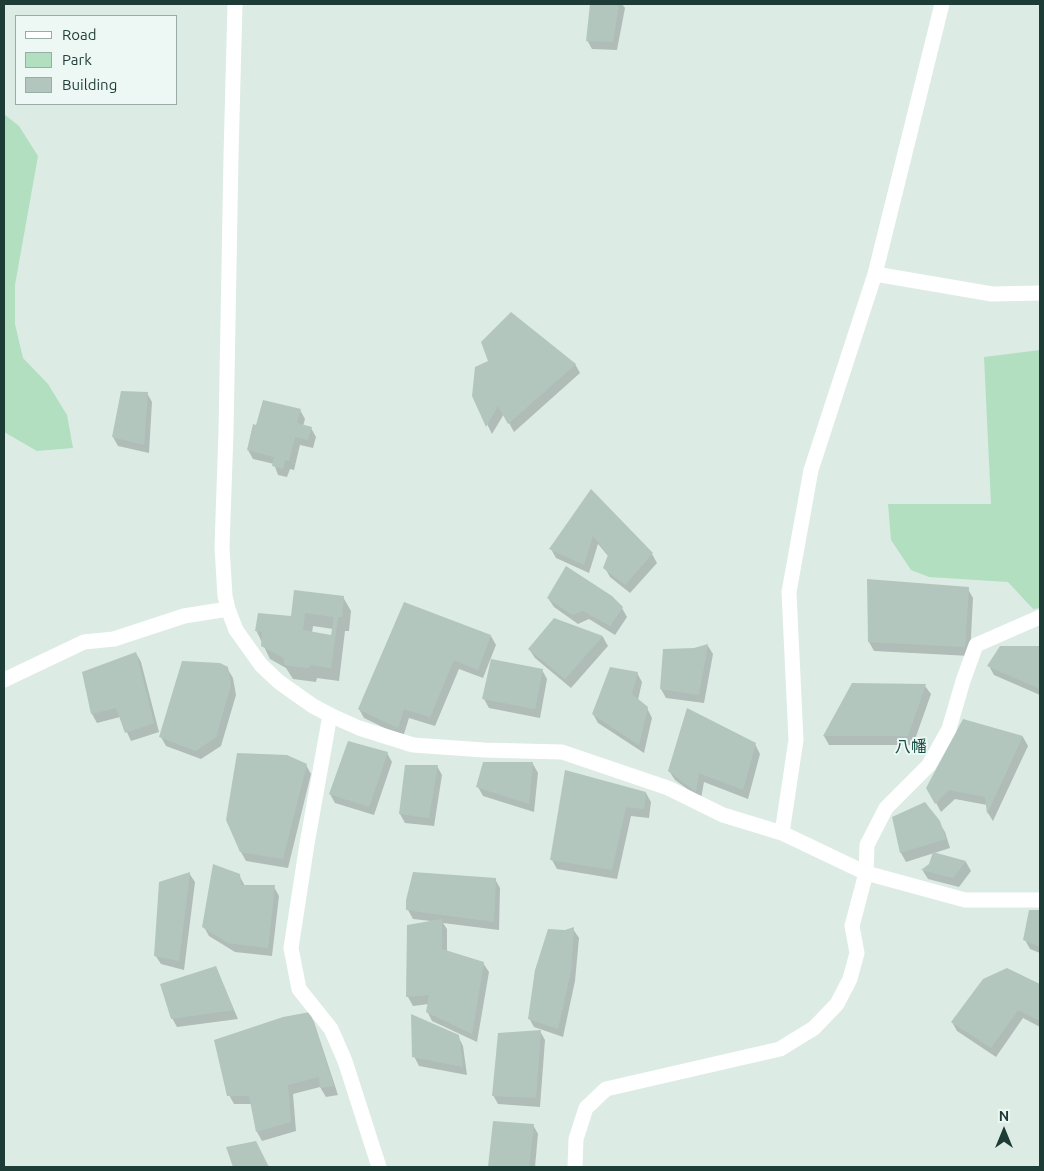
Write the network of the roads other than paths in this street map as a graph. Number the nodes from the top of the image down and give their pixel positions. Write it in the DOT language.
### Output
graph roads {
  1 [pos="235,4"];
  2 [pos="942,4"];
  3 [pos="876,274"];
  4 [pos="1040,293"];
  5 [pos="228,609"];
  6 [pos="1040,617"];
  7 [pos="4,680"];
  8 [pos="330,715"];
  9 [pos="782,833"];
  10 [pos="866,873"];
  11 [pos="1040,900"];
  12 [pos="379,1167"];
  13 [pos="575,1167"];
  1 -- 5 [label="street"];
  2 -- 3 [label="street"];
  3 -- 4 [label="street"];
  3 -- 9 [label="street"];
  5 -- 7 [label="street"];
  5 -- 8 [label="street"];
  6 -- 10 [label="street"];
  8 -- 9 [label="street"];
  8 -- 12 [label="street"];
  9 -- 10 [label="street"];
  10 -- 11 [label="street"];
  10 -- 13 [label="street"];
}
